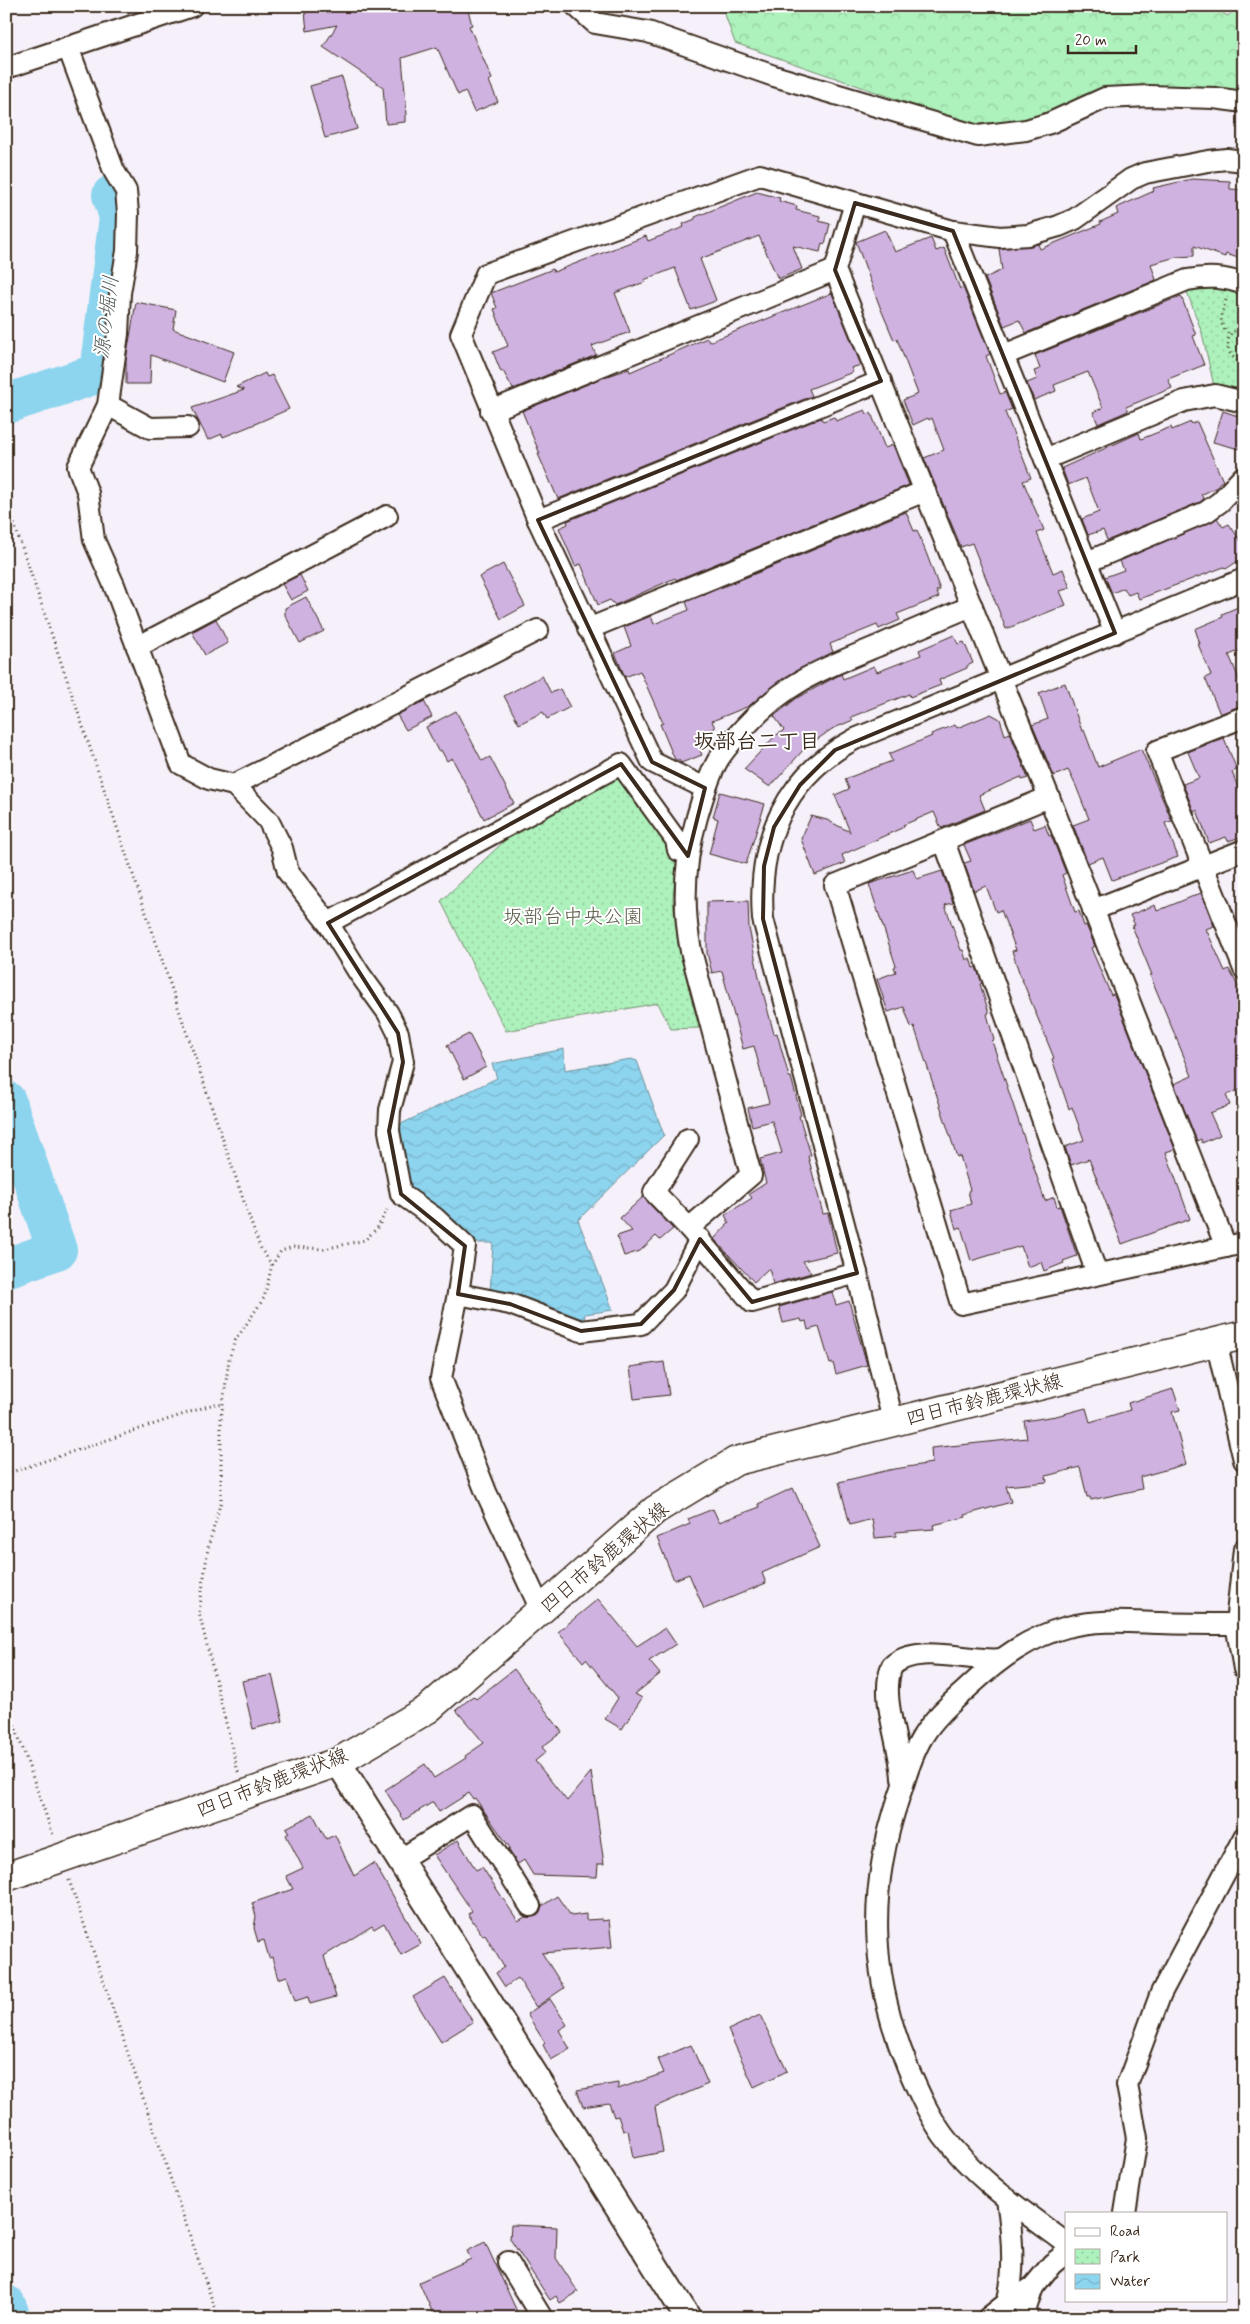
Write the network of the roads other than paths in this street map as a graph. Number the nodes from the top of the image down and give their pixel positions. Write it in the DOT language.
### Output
graph roads {
  1 [pos="192,6"];
  2 [pos="576,6"];
  3 [pos="68,47"];
  4 [pos="6,68"];
  5 [pos="1244,102"];
  6 [pos="1244,161"];
  7 [pos="855,203"];
  8 [pos="953,231"];
  9 [pos="835,270"];
  10 [pos="1238,282"];
  11 [pos="1004,355"];
  12 [pos="881,381"];
  13 [pos="1244,402"];
  14 [pos="108,405"];
  15 [pos="491,411"];
  16 [pos="188,427"];
  17 [pos="1045,459"];
  18 [pos="1244,476"];
  19 [pos="925,491"];
  20 [pos="387,516"];
  21 [pos="538,520"];
  22 [pos="1087,562"];
  23 [pos="1244,579"];
  24 [pos="972,606"];
  25 [pos="588,629"];
  26 [pos="538,630"];
  27 [pos="1115,633"];
  28 [pos="137,647"];
  29 [pos="1001,678"];
  30 [pos="1244,717"];
  31 [pos="234,785"];
  32 [pos="705,788"];
  33 [pos="1049,797"];
  34 [pos="944,841"];
  35 [pos="1244,850"];
  36 [pos="688,854"];
  37 [pos="1202,866"];
  38 [pos="1093,910"];
  39 [pos="328,923"];
  40 [pos="1244,969"];
  41 [pos="688,1139"];
  42 [pos="695,1234"];
  43 [pos="1235,1245"];
  44 [pos="857,1273"];
  45 [pos="1096,1274"];
  46 [pos="458,1294"];
  47 [pos="1244,1335"];
  48 [pos="1216,1341"];
  49 [pos="893,1421"];
  50 [pos="1244,1460"];
  51 [pos="1244,1549"];
  52 [pos="541,1610"];
  53 [pos="1236,1624"];
  54 [pos="1002,1659"];
  55 [pos="1244,1669"];
  56 [pos="338,1762"];
  57 [pos="902,1788"];
  58 [pos="1244,1837"];
  59 [pos="401,1859"];
  60 [pos="6,1877"];
  61 [pos="530,1906"];
  62 [pos="1007,2199"];
  63 [pos="1125,2212"];
  64 [pos="1065,2242"];
  65 [pos="1065,2254"];
  66 [pos="508,2262"];
  67 [pos="1033,2286"];
  68 [pos="1007,2303"];
  69 [pos="542,2318"];
  70 [pos="688,2318"];
  71 [pos="988,2318"];
  72 [pos="1027,2318"];
  1 -- 3 [label="street"];
  2 -- 5 [label="street"];
  3 -- 4 [label="street"];
  3 -- 14 [label="street"];
  6 -- 8 [label="street"];
  7 -- 8 [label="street"];
  7 -- 9 [label="street"];
  7 -- 15 [label="street"];
  8 -- 11 [label="street"];
  9 -- 12 [label="street"];
  9 -- 15 [label="street"];
  10 -- 11 [label="street"];
  11 -- 17 [label="street"];
  12 -- 19 [label="street"];
  12 -- 21 [label="street"];
  13 -- 17 [label="street"];
  14 -- 16 [label="street"];
  14 -- 28 [label="street"];
  15 -- 21 [label="street"];
  17 -- 22 [label="street"];
  18 -- 22 [label="street"];
  19 -- 24 [label="street"];
  19 -- 25 [label="street"];
  20 -- 28 [label="street"];
  21 -- 25 [label="street"];
  22 -- 27 [label="street"];
  23 -- 27 [label="street"];
  24 -- 29 [label="street"];
  24 -- 32 [label="street"];
  25 -- 32 [label="street"];
  26 -- 31 [label="street"];
  27 -- 29 [label="street"];
  28 -- 31 [label="street"];
  29 -- 33 [label="street"];
  29 -- 44 [label="street"];
  30 -- 37 [label="street"];
  31 -- 39 [label="street"];
  32 -- 36 [label="street"];
  33 -- 34 [label="street"];
  33 -- 38 [label="street"];
  34 -- 45 [label="street"];
  34 -- 45 [label="street"];
  35 -- 37 [label="street"];
  36 -- 39 [label="street"];
  36 -- 42 [label="street"];
  37 -- 38 [label="street"];
  37 -- 40 [label="street"];
  38 -- 43 [label="street"];
  39 -- 46 [label="street"];
  41 -- 42 [label="street"];
  42 -- 44 [label="street"];
  42 -- 46 [label="street"];
  43 -- 45 [label="street"];
  44 -- 49 [label="street"];
  46 -- 52 [label="street"];
  47 -- 48 [label="main road, 四日市鈴鹿環状線"];
  48 -- 49 [label="main road, 四日市鈴鹿環状線"];
  48 -- 50 [label="street"];
  49 -- 52 [label="main road, 四日市鈴鹿環状線"];
  51 -- 53 [label="street"];
  52 -- 56 [label="main road, 四日市鈴鹿環状線"];
  53 -- 54 [label="street"];
  53 -- 55 [label="street"];
  54 -- 57 [label="street"];
  54 -- 57 [label="street"];
  56 -- 59 [label="street"];
  56 -- 60 [label="main road, 四日市鈴鹿環状線"];
  57 -- 62 [label="street"];
  58 -- 63 [label="street"];
  59 -- 61 [label="street"];
  59 -- 70 [label="street"];
  62 -- 64 [label="street"];
  62 -- 68 [label="street"];
  65 -- 67 [label="street"];
  66 -- 69 [label="street"];
  67 -- 68 [label="street"];
  67 -- 72 [label="street"];
  68 -- 71 [label="street"];
}
